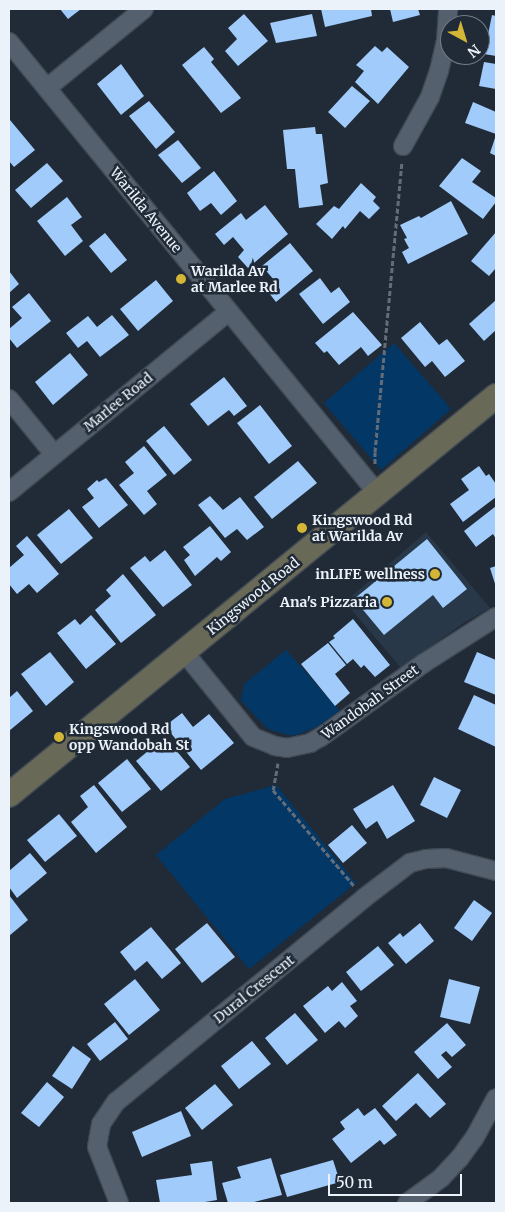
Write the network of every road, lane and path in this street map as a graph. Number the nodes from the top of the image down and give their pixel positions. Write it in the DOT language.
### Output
graph roads {
  1 [pos="144,9"];
  2 [pos="448,9"];
  3 [pos="9,42"];
  4 [pos="47,88"];
  5 [pos="404,146"];
  6 [pos="228,312"];
  7 [pos="9,399"];
  8 [pos="494,403"];
  9 [pos="54,454"];
  10 [pos="9,492"];
  11 [pos="378,494"];
  12 [pos="496,616"];
  13 [pos="184,652"];
  14 [pos="282,747"];
  15 [pos="9,795"];
  16 [pos="496,872"];
  17 [pos="364,898"];
  18 [pos="496,1098"];
  19 [pos="119,1203"];
  20 [pos="407,1203"];
  1 -- 4 [label="street"];
  2 -- 5 [label="street"];
  3 -- 4 [label="street, Warilda Avenue"];
  4 -- 6 [label="street, Warilda Avenue"];
  5 -- 11 [label="path"];
  6 -- 9 [label="street, Marlee Road"];
  6 -- 11 [label="street, Warilda Avenue"];
  7 -- 9 [label="street"];
  8 -- 11 [label="street, Kingswood Road"];
  9 -- 10 [label="street, Marlee Road"];
  11 -- 13 [label="street, Kingswood Road"];
  12 -- 14 [label="street, Wandobah Street"];
  13 -- 14 [label="street, Wandobah Street"];
  13 -- 15 [label="street, Kingswood Road"];
  14 -- 17 [label="path"];
  16 -- 17 [label="street, Dural Crescent"];
  17 -- 19 [label="street, Dural Crescent"];
  18 -- 20 [label="street"];
}
